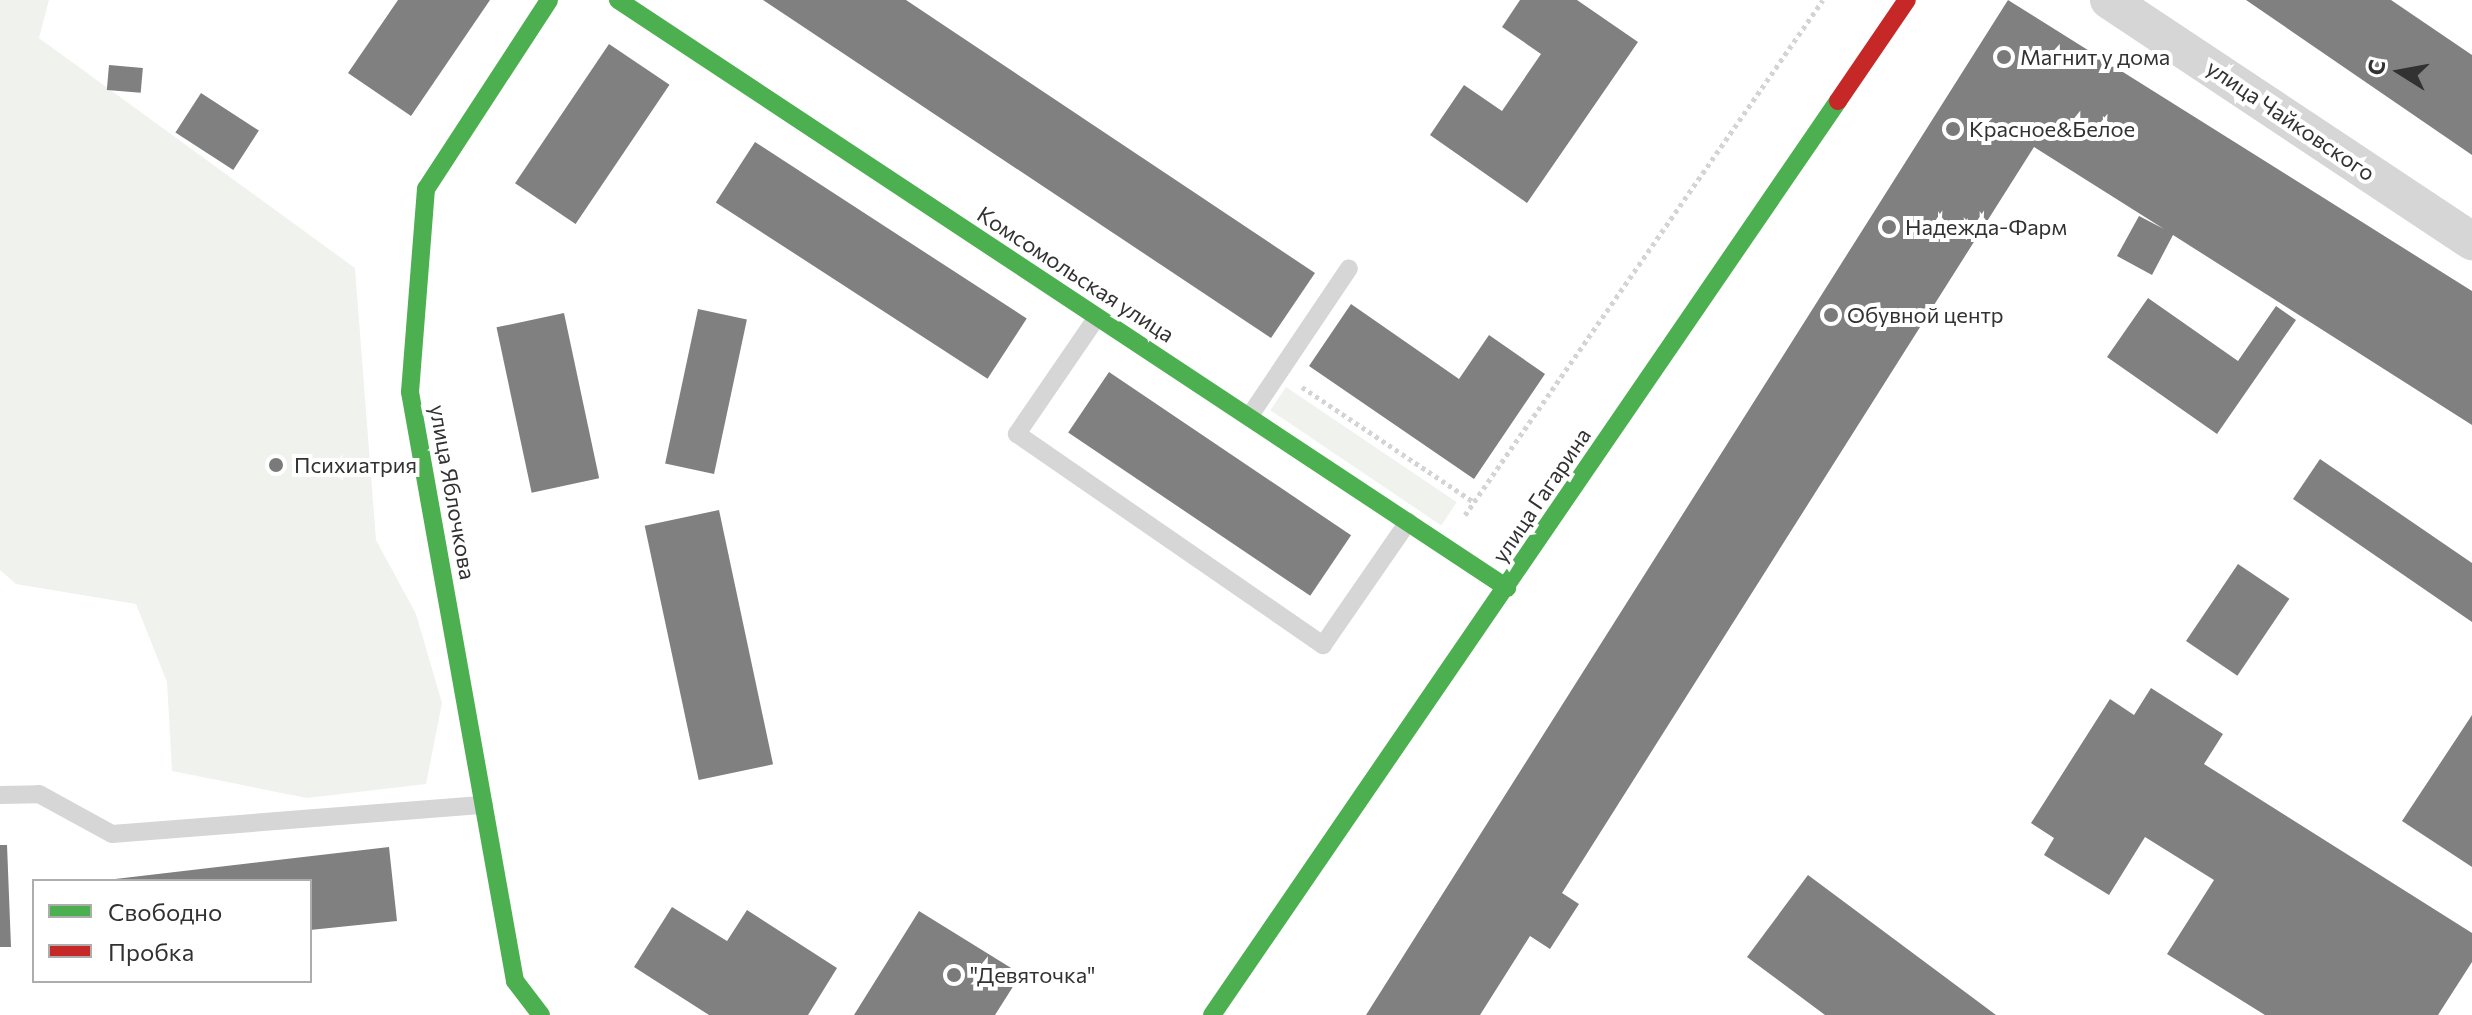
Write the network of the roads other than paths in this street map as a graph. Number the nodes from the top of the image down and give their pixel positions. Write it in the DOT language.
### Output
graph roads {
  1 [pos="549,0"];
  2 [pos="618,0"];
  3 [pos="1907,0"];
  4 [pos="2109,0"];
  5 [pos="2472,241"];
  6 [pos="1349,268"];
  7 [pos="1097,317"];
  8 [pos="1249,417"];
  9 [pos="1408,522"];
  10 [pos="1507,588"];
  11 [pos="0,795"];
  12 [pos="484,805"];
  13 [pos="541,1015"];
  14 [pos="1212,1015"];
  1 -- 12 [label="street, улица Яблочкова"];
  2 -- 7 [label="street, Комсомольская улица"];
  3 -- 10 [label="street, улица Гагарина"];
  4 -- 5 [label="street, улица Чайковского"];
  6 -- 8 [label="lane"];
  7 -- 8 [label="street, Комсомольская улица"];
  7 -- 9 [label="lane"];
  8 -- 9 [label="street, Комсомольская улица"];
  9 -- 10 [label="street, Комсомольская улица"];
  10 -- 14 [label="street, улица Гагарина"];
  11 -- 12 [label="lane"];
  12 -- 13 [label="street, улица Яблочкова"];
}
